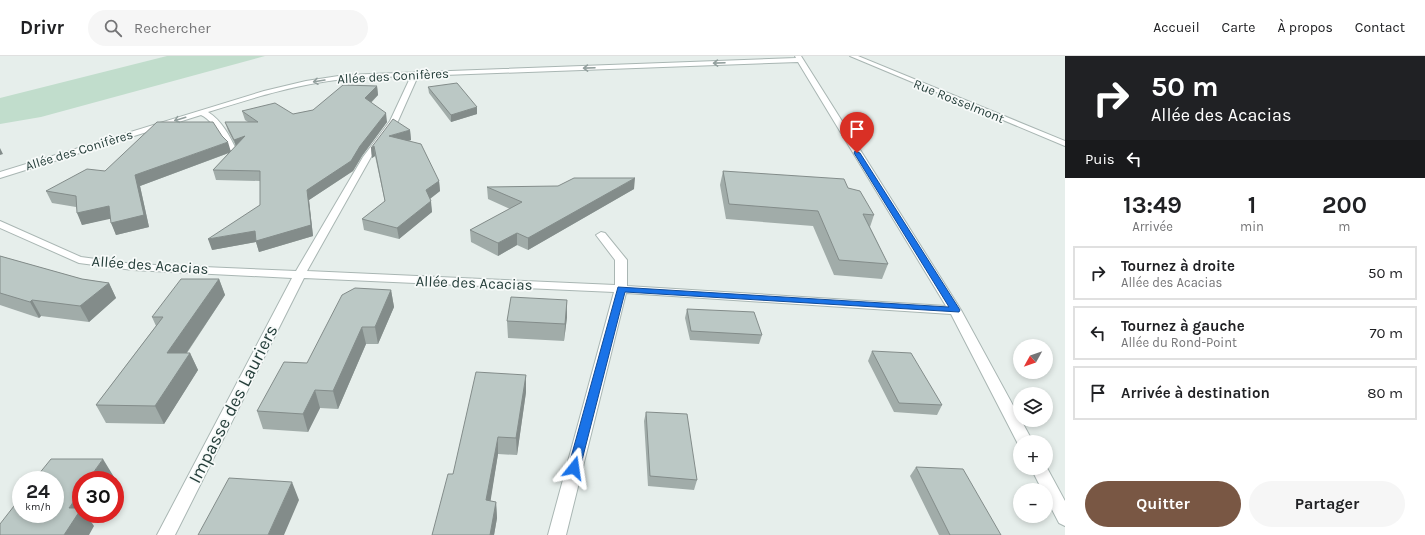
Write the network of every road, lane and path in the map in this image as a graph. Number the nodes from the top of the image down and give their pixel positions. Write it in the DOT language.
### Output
graph roads {
  1 [pos="853,56"];
  2 [pos="799,58"];
  3 [pos="415,75"];
  4 [pos="202,112"];
  5 [pos="1065,144"];
  6 [pos="232,149"];
  7 [pos="0,175"];
  8 [pos="0,224"];
  9 [pos="601,234"];
  10 [pos="300,274"];
  11 [pos="621,289"];
  12 [pos="955,310"];
  13 [pos="1021,435"];
  14 [pos="1043,475"];
  15 [pos="1065,518"];
  16 [pos="166,535"];
  17 [pos="557,535"];
  1 -- 5 [label="street, Rue Rosselmont"];
  2 -- 3 [label="street, Allée des Conifères, one-way"];
  2 -- 12 [label="street"];
  3 -- 4 [label="street, Allée des Conifères, one-way"];
  3 -- 10 [label="street, Impasse des Lauriers"];
  4 -- 6 [label="street"];
  4 -- 7 [label="street, Allée des Conifères, one-way"];
  8 -- 10 [label="street, Allée des Acacias"];
  9 -- 11 [label="street"];
  10 -- 11 [label="street, Allée des Acacias"];
  10 -- 16 [label="street, Impasse des Lauriers"];
  11 -- 12 [label="street, Allée des Acacias"];
  11 -- 17 [label="street"];
  12 -- 13 [label="street"];
  14 -- 15 [label="street"];
}
